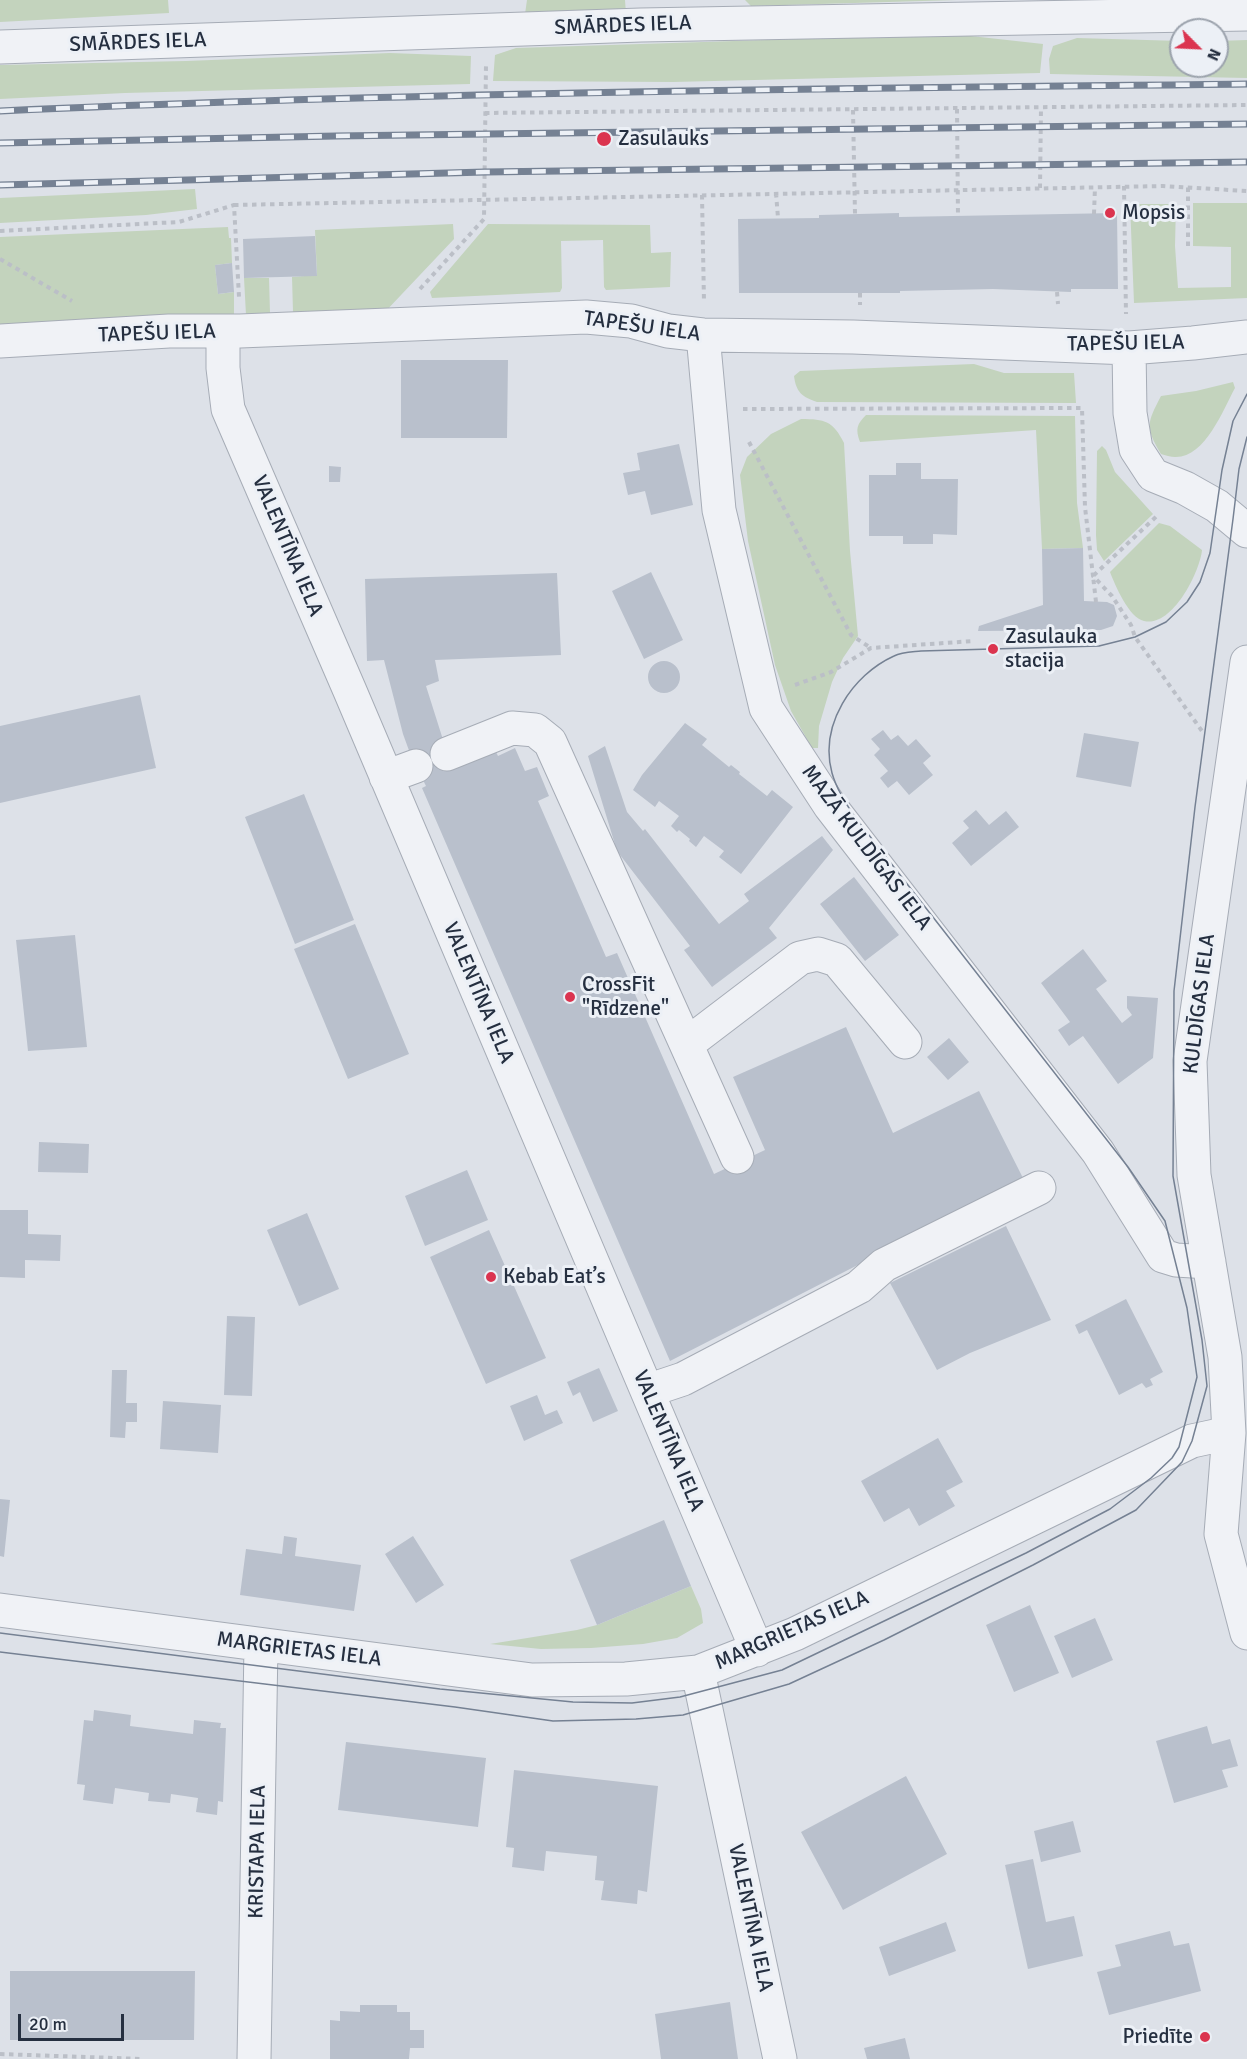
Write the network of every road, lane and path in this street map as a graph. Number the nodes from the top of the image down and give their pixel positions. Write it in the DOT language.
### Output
graph roads {
  1 [pos="640,13"];
  2 [pos="1247,14"];
  3 [pos="515,29"];
  4 [pos="0,47"];
  5 [pos="1247,105"];
  6 [pos="1041,108"];
  7 [pos="957,109"];
  8 [pos="853,110"];
  9 [pos="484,113"];
  10 [pos="1124,186"];
  11 [pos="1095,187"];
  12 [pos="1188,187"];
  13 [pos="1040,188"];
  14 [pos="957,190"];
  15 [pos="1247,191"];
  16 [pos="854,192"];
  17 [pos="776,193"];
  18 [pos="702,195"];
  19 [pos="485,199"];
  20 [pos="234,205"];
  21 [pos="855,214"];
  22 [pos="1094,214"];
  23 [pos="958,217"];
  24 [pos="778,218"];
  25 [pos="0,231"];
  26 [pos="1188,246"];
  27 [pos="0,259"];
  28 [pos="1057,291"];
  29 [pos="860,293"];
  30 [pos="1125,303"];
  31 [pos="1058,304"];
  32 [pos="81,305"];
  33 [pos="860,306"];
  34 [pos="704,321"];
  35 [pos="401,323"];
  36 [pos="232,331"];
  37 [pos="1247,337"];
  38 [pos="0,341"];
  39 [pos="1129,348"];
  40 [pos="733,409"];
  41 [pos="748,439"];
  42 [pos="1185,488"];
  43 [pos="1247,531"];
  44 [pos="1093,576"];
  45 [pos="1096,602"];
  46 [pos="1095,630"];
  47 [pos="1094,637"];
  48 [pos="974,641"];
  49 [pos="871,648"];
  50 [pos="1247,662"];
  51 [pos="764,696"];
  52 [pos="1242,746"];
  53 [pos="447,754"];
  54 [pos="416,766"];
  55 [pos="386,777"];
  56 [pos="904,1042"];
  57 [pos="687,1044"];
  58 [pos="737,1157"];
  59 [pos="1039,1188"];
  60 [pos="1209,1262"];
  61 [pos="647,1391"];
  62 [pos="1238,1439"];
  63 [pos="0,1610"];
  64 [pos="1247,1633"];
  65 [pos="261,1645"];
  66 [pos="757,1650"];
  67 [pos="698,1672"];
  68 [pos="1,2056"];
  69 [pos="143,2059"];
  70 [pos="254,2059"];
  71 [pos="780,2059"];
  1 -- 2 [label="street, SMĀRDES IELA"];
  1 -- 3 [label="street, SMĀRDES IELA"];
  3 -- 4 [label="street, SMĀRDES IELA"];
  3 -- 9 [label="path"];
  5 -- 6 [label="path"];
  6 -- 7 [label="path"];
  6 -- 13 [label="path"];
  7 -- 8 [label="path"];
  7 -- 14 [label="path"];
  8 -- 9 [label="path"];
  8 -- 16 [label="path"];
  9 -- 19 [label="path"];
  10 -- 11 [label="path"];
  10 -- 12 [label="path"];
  10 -- 30 [label="path"];
  11 -- 13 [label="path"];
  11 -- 22 [label="path"];
  12 -- 15 [label="path"];
  12 -- 26 [label="path"];
  13 -- 14 [label="path"];
  14 -- 16 [label="path"];
  14 -- 23 [label="path"];
  16 -- 17 [label="path"];
  16 -- 21 [label="path"];
  17 -- 18 [label="path"];
  17 -- 24 [label="path"];
  18 -- 19 [label="path"];
  18 -- 34 [label="path"];
  19 -- 20 [label="path"];
  19 -- 35 [label="path"];
  20 -- 25 [label="path"];
  20 -- 36 [label="path"];
  27 -- 32 [label="path"];
  28 -- 31 [label="path"];
  29 -- 33 [label="path"];
  34 -- 35 [label="street, TAPEŠU IELA"];
  34 -- 39 [label="street, TAPEŠU IELA"];
  34 -- 51 [label="street, MAZĀ KULDĪGAS IELA"];
  35 -- 36 [label="street, TAPEŠU IELA"];
  36 -- 38 [label="street, TAPEŠU IELA"];
  36 -- 55 [label="street, VALENTĪNA IELA"];
  37 -- 39 [label="street, TAPEŠU IELA"];
  39 -- 42 [label="street"];
  40 -- 44 [label="path"];
  41 -- 49 [label="path"];
  42 -- 43 [label="street"];
  42 -- 44 [label="path"];
  44 -- 45 [label="path"];
  44 -- 52 [label="path"];
  46 -- 47 [label="path"];
  48 -- 49 [label="path"];
  49 -- 51 [label="path"];
  50 -- 52 [label="street, KULDĪGAS IELA"];
  51 -- 60 [label="street, MAZĀ KULDĪGAS IELA"];
  52 -- 60 [label="street, KULDĪGAS IELA"];
  53 -- 57 [label="street"];
  54 -- 55 [label="street"];
  55 -- 61 [label="street, VALENTĪNA IELA"];
  56 -- 57 [label="street"];
  57 -- 58 [label="street"];
  59 -- 61 [label="street"];
  60 -- 62 [label="street, KULDĪGAS IELA"];
  61 -- 66 [label="street, VALENTĪNA IELA"];
  62 -- 64 [label="street, KULDĪGAS IELA"];
  62 -- 66 [label="street, MARGRIETAS IELA"];
  63 -- 65 [label="street, MARGRIETAS IELA"];
  65 -- 67 [label="street, MARGRIETAS IELA"];
  65 -- 70 [label="street, KRISTAPA IELA"];
  66 -- 67 [label="street, MARGRIETAS IELA"];
  67 -- 71 [label="street, VALENTĪNA IELA"];
  68 -- 69 [label="path"];
}
